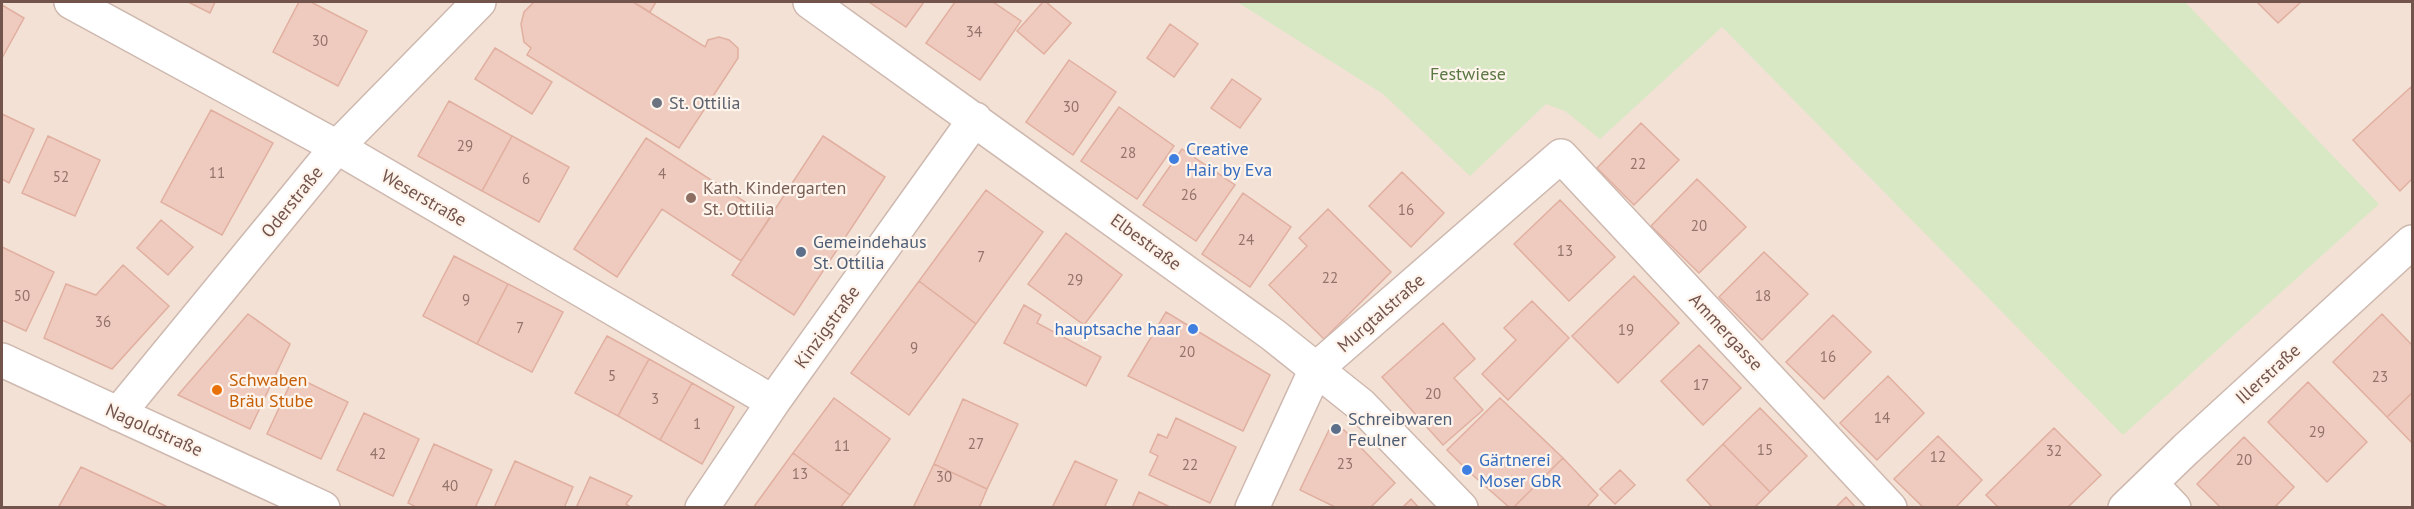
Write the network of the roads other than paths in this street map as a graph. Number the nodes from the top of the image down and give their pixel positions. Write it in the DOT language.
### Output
graph roads {
  1 [pos="71,2"];
  2 [pos="478,2"];
  3 [pos="810,2"];
  4 [pos="975,119"];
  5 [pos="337,147"];
  6 [pos="1561,156"];
  7 [pos="2412,242"];
  8 [pos="2,360"];
  9 [pos="1316,369"];
  10 [pos="773,402"];
  11 [pos="118,414"];
  12 [pos="2151,484"];
  13 [pos="312,505"];
  14 [pos="702,507"];
  15 [pos="1252,507"];
  16 [pos="1461,507"];
  17 [pos="1890,507"];
  18 [pos="2125,507"];
  19 [pos="2174,507"];
  1 -- 5 [label="street, Weserstraße"];
  2 -- 5 [label="street, Oderstraße"];
  3 -- 4 [label="street, Elbestraße"];
  4 -- 9 [label="street, Elbestraße"];
  4 -- 10 [label="street, Kinzigstraße"];
  5 -- 10 [label="street, Weserstraße"];
  5 -- 11 [label="street, Oderstraße"];
  6 -- 9 [label="street, Murgtalstraße"];
  6 -- 17 [label="street, Ammergasse"];
  7 -- 12 [label="street, Illerstraße"];
  8 -- 11 [label="street, Nagoldstraße"];
  9 -- 15 [label="street, Murgtalstraße"];
  9 -- 16 [label="street, Elbestraße"];
  10 -- 14 [label="street, Kinzigstraße"];
  11 -- 13 [label="street, Nagoldstraße"];
  12 -- 18 [label="street, Illerstraße"];
  12 -- 19 [label="street"];
}
